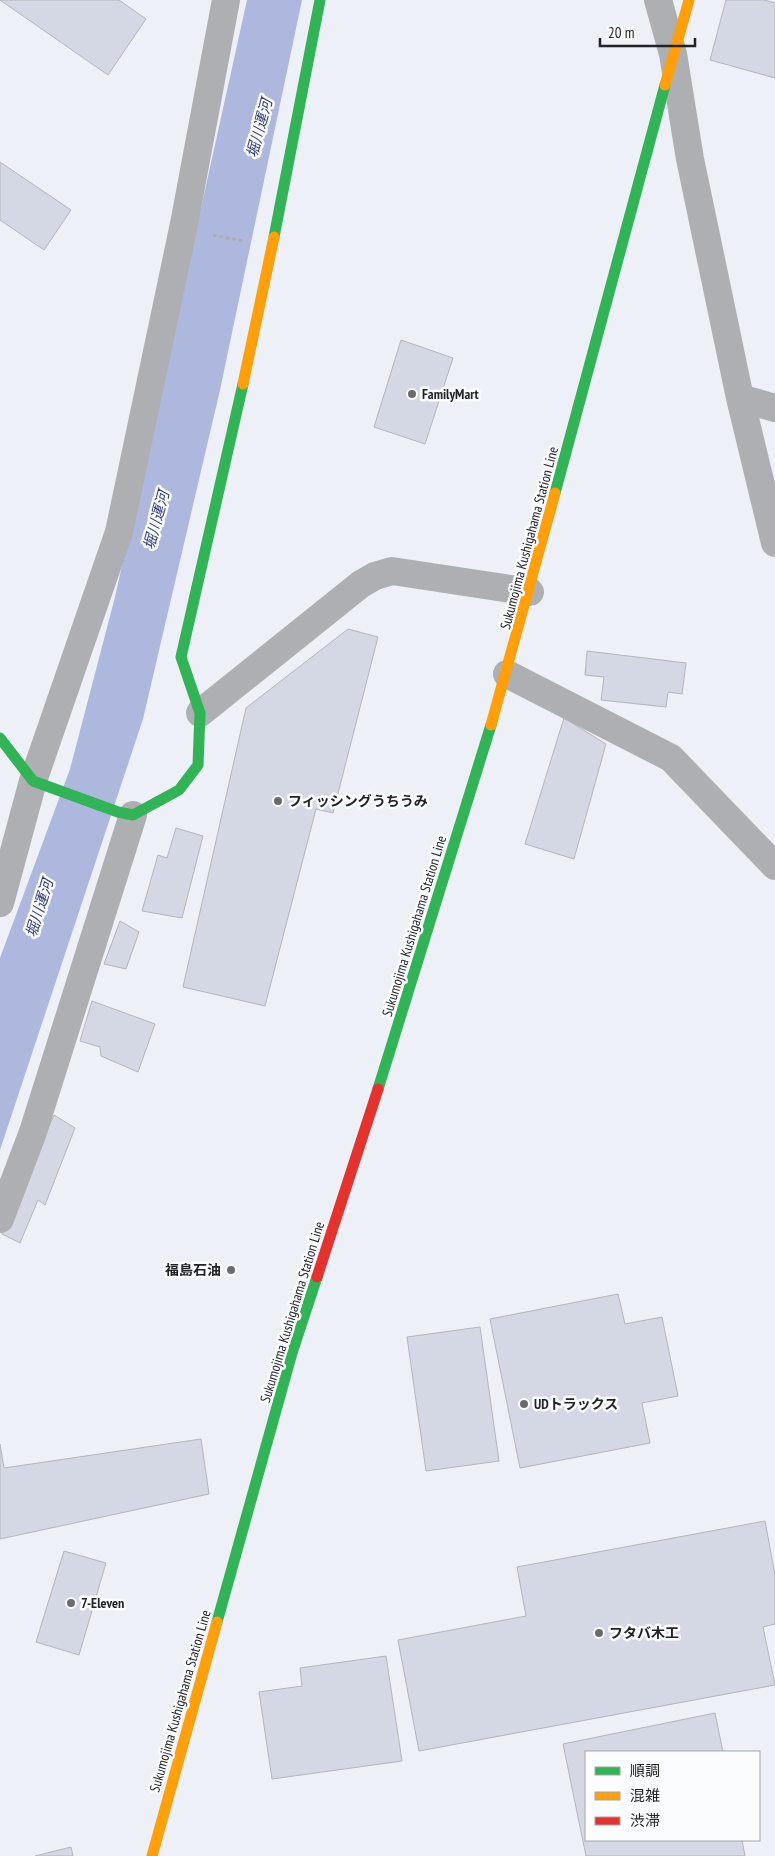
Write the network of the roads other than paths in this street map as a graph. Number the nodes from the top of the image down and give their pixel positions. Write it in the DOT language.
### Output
graph roads {
  1 [pos="226,0"];
  2 [pos="320,0"];
  3 [pos="658,0"];
  4 [pos="689,0"];
  5 [pos="673,54"];
  6 [pos="740,398"];
  7 [pos="775,408"];
  8 [pos="775,543"];
  9 [pos="530,592"];
  10 [pos="508,674"];
  11 [pos="200,713"];
  12 [pos="0,738"];
  13 [pos="41,785"];
  14 [pos="126,813"];
  15 [pos="775,866"];
  16 [pos="0,904"];
  17 [pos="0,1219"];
  18 [pos="152,1856"];
  1 -- 13 [label="street"];
  2 -- 11 [label="main road"];
  3 -- 5 [label="street"];
  4 -- 5 [label="main road, Sukumojima Kushigahama Station Line"];
  5 -- 6 [label="street"];
  5 -- 9 [label="main road, Sukumojima Kushigahama Station Line"];
  6 -- 7 [label="street"];
  6 -- 8 [label="street"];
  9 -- 10 [label="main road, Sukumojima Kushigahama Station Line"];
  9 -- 11 [label="street"];
  10 -- 15 [label="street"];
  10 -- 18 [label="main road, Sukumojima Kushigahama Station Line"];
  11 -- 14 [label="main road"];
  12 -- 13 [label="main road"];
  13 -- 14 [label="main road"];
  13 -- 16 [label="street"];
  14 -- 17 [label="street"];
}
